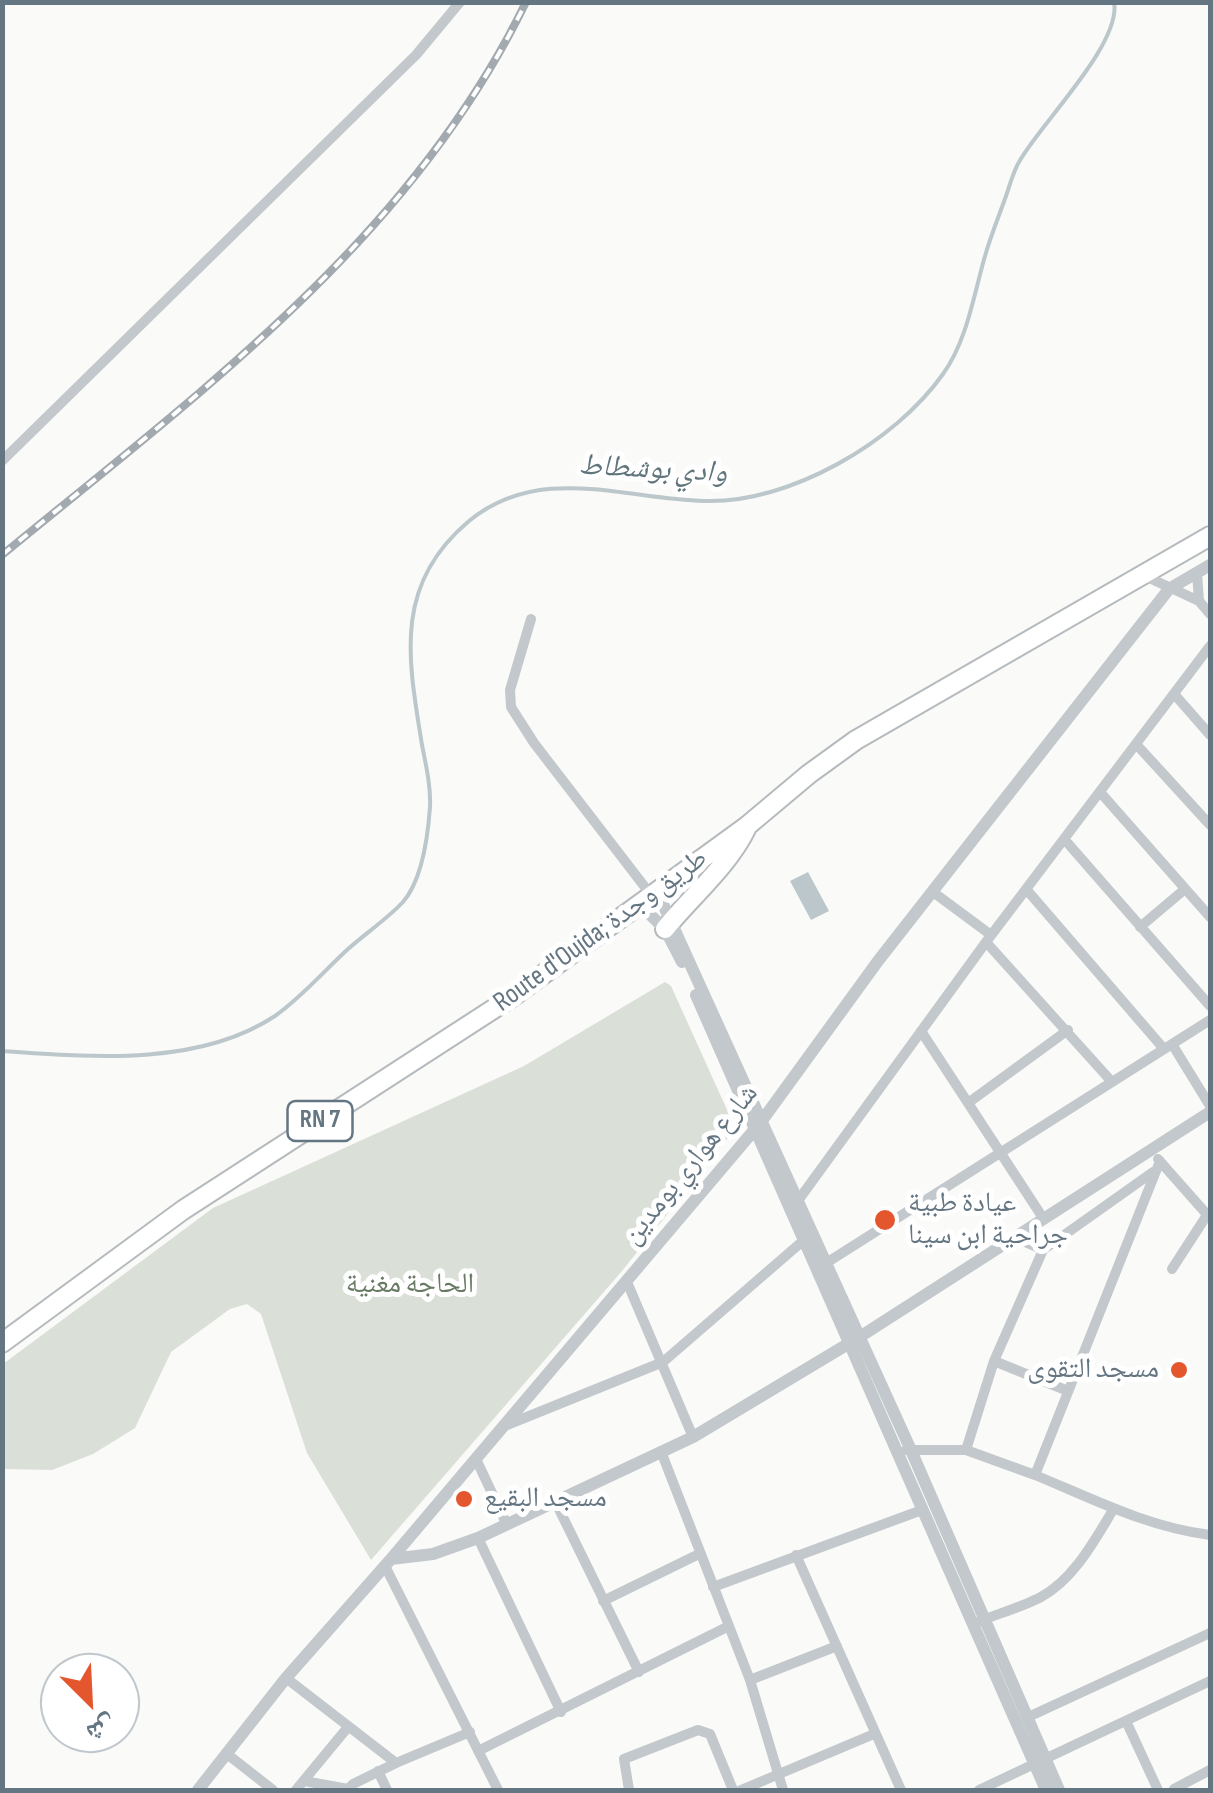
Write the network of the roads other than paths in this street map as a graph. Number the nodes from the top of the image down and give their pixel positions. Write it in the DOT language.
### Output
graph roads {
  1 [pos="460,2"];
  2 [pos="2,461"];
  3 [pos="1210,536"];
  4 [pos="1210,566"];
  5 [pos="1196,573"];
  6 [pos="1142,574"];
  7 [pos="1170,590"];
  8 [pos="1199,601"];
  9 [pos="1210,614"];
  10 [pos="530,619"];
  11 [pos="1210,646"];
  12 [pos="1175,695"];
  13 [pos="1210,735"];
  14 [pos="1136,744"];
  15 [pos="1100,792"];
  16 [pos="1210,825"];
  17 [pos="747,826"];
  18 [pos="1065,840"];
  19 [pos="1026,889"];
  20 [pos="1185,889"];
  21 [pos="932,892"];
  22 [pos="650,897"];
  23 [pos="1210,917"];
  24 [pos="668,925"];
  25 [pos="1140,927"];
  26 [pos="989,938"];
  27 [pos="1210,1006"];
  28 [pos="1210,1020"];
  29 [pos="1068,1030"];
  30 [pos="921,1031"];
  31 [pos="1168,1046"];
  32 [pos="1112,1082"];
  33 [pos="968,1103"];
  34 [pos="1210,1109"];
  35 [pos="757,1125"];
  36 [pos="1000,1154"];
  37 [pos="1155,1161"];
  38 [pos="797,1202"];
  39 [pos="1209,1216"];
  40 [pos="1042,1218"];
  41 [pos="1014,1237"];
  42 [pos="804,1240"];
  43 [pos="1043,1250"];
  44 [pos="821,1266"];
  45 [pos="1172,1269"];
  46 [pos="628,1282"];
  47 [pos="852,1341"];
  48 [pos="2,1343"];
  49 [pos="994,1361"];
  50 [pos="663,1362"];
  51 [pos="1068,1391"];
  52 [pos="502,1428"];
  53 [pos="693,1437"];
  54 [pos="966,1450"];
  55 [pos="903,1451"];
  56 [pos="662,1454"];
  57 [pos="476,1459"];
  58 [pos="1035,1474"];
  59 [pos="556,1503"];
  60 [pos="922,1510"];
  61 [pos="1113,1510"];
  62 [pos="506,1525"];
  63 [pos="1210,1535"];
  64 [pos="478,1538"];
  65 [pos="699,1554"];
  66 [pos="796,1555"];
  67 [pos="388,1562"];
  68 [pos="712,1587"];
  69 [pos="603,1601"];
  70 [pos="977,1622"];
  71 [pos="729,1626"];
  72 [pos="1210,1633"];
  73 [pos="837,1646"];
  74 [pos="639,1672"];
  75 [pos="286,1678"];
  76 [pos="750,1680"];
  77 [pos="1210,1681"];
  78 [pos="561,1712"];
  79 [pos="1026,1718"];
  80 [pos="1126,1720"];
  81 [pos="348,1727"];
  82 [pos="470,1732"];
  83 [pos="874,1734"];
  84 [pos="478,1750"];
  85 [pos="227,1754"];
  86 [pos="1040,1762"];
  87 [pos="396,1764"];
  88 [pos="1210,1770"];
  89 [pos="378,1771"];
  90 [pos="777,1775"];
  91 [pos="300,1786"];
  92 [pos="198,1790"];
  93 [pos="273,1790"];
  94 [pos="348,1790"];
  95 [pos="387,1790"];
  96 [pos="498,1790"];
  97 [pos="627,1790"];
  98 [pos="733,1790"];
  99 [pos="741,1790"];
  100 [pos="783,1790"];
  101 [pos="902,1790"];
  102 [pos="979,1790"];
  103 [pos="1046,1790"];
  104 [pos="1059,1790"];
  105 [pos="1170,1790"];
  1 -- 2 [label="street"];
  3 -- 6 [label="main road, Route d'Oujda; طريق وجدة / RN 7"];
  4 -- 5 [label="street, شارع هواري بومدين"];
  5 -- 7 [label="street, شارع هواري بومدين"];
  5 -- 8 [label="street"];
  6 -- 7 [label="street"];
  6 -- 17 [label="main road, Route d'Oujda; طريق وجدة / RN 7"];
  7 -- 8 [label="street"];
  7 -- 21 [label="street, شارع هواري بومدين"];
  8 -- 9 [label="street"];
  10 -- 22 [label="street"];
  11 -- 12 [label="street"];
  12 -- 13 [label="street"];
  12 -- 14 [label="street"];
  14 -- 15 [label="street"];
  14 -- 16 [label="street"];
  15 -- 18 [label="street"];
  15 -- 20 [label="street"];
  17 -- 22 [label="main road, Route d'Oujda; طريق وجدة / RN 7"];
  17 -- 24 [label="main road"];
  18 -- 19 [label="street"];
  18 -- 25 [label="street"];
  19 -- 26 [label="street"];
  19 -- 31 [label="street"];
  20 -- 23 [label="street"];
  20 -- 25 [label="street"];
  21 -- 26 [label="street"];
  21 -- 35 [label="street, شارع هواري بومدين"];
  22 -- 24 [label="street"];
  22 -- 24 [label="street"];
  22 -- 48 [label="main road, Route d'Oujda; طريق وجدة / RN 7"];
  24 -- 35 [label="street"];
  25 -- 27 [label="street"];
  26 -- 29 [label="street"];
  26 -- 30 [label="street"];
  28 -- 31 [label="street"];
  29 -- 32 [label="street"];
  29 -- 33 [label="street"];
  30 -- 33 [label="street"];
  30 -- 38 [label="street"];
  31 -- 32 [label="street"];
  31 -- 34 [label="street"];
  32 -- 36 [label="street"];
  33 -- 36 [label="street"];
  34 -- 37 [label="street"];
  35 -- 38 [label="street"];
  35 -- 42 [label="street"];
  35 -- 46 [label="street, شارع هواري بومدين"];
  36 -- 40 [label="street"];
  36 -- 44 [label="street"];
  37 -- 39 [label="street"];
  37 -- 40 [label="street"];
  37 -- 43 [label="street"];
  37 -- 51 [label="street"];
  38 -- 44 [label="street"];
  39 -- 45 [label="street"];
  40 -- 41 [label="street"];
  41 -- 43 [label="street"];
  41 -- 47 [label="street"];
  42 -- 44 [label="street"];
  42 -- 50 [label="street"];
  43 -- 49 [label="street"];
  44 -- 47 [label="street"];
  46 -- 50 [label="street"];
  46 -- 52 [label="street, شارع هواري بومدين"];
  47 -- 53 [label="street"];
  47 -- 55 [label="street"];
  49 -- 51 [label="street"];
  49 -- 54 [label="street"];
  50 -- 52 [label="street"];
  50 -- 53 [label="street"];
  51 -- 58 [label="street"];
  52 -- 57 [label="street, شارع هواري بومدين"];
  53 -- 56 [label="street"];
  54 -- 55 [label="street"];
  54 -- 58 [label="street"];
  55 -- 60 [label="street"];
  55 -- 70 [label="street"];
  56 -- 59 [label="street"];
  56 -- 65 [label="street"];
  57 -- 62 [label="street"];
  57 -- 67 [label="street, شارع هواري بومدين"];
  58 -- 61 [label="street"];
  59 -- 62 [label="street"];
  59 -- 69 [label="street"];
  60 -- 66 [label="street"];
  60 -- 70 [label="street"];
  61 -- 63 [label="street"];
  61 -- 70 [label="street"];
  62 -- 64 [label="street"];
  64 -- 67 [label="street"];
  64 -- 78 [label="street"];
  65 -- 68 [label="street"];
  65 -- 69 [label="street"];
  66 -- 68 [label="street"];
  66 -- 73 [label="street"];
  67 -- 75 [label="street, شارع هواري بومدين"];
  67 -- 82 [label="street"];
  68 -- 71 [label="street"];
  69 -- 74 [label="street"];
  70 -- 79 [label="street"];
  70 -- 86 [label="street"];
  71 -- 74 [label="street"];
  71 -- 76 [label="street"];
  72 -- 79 [label="street"];
  73 -- 76 [label="street"];
  73 -- 83 [label="street"];
  74 -- 78 [label="street"];
  75 -- 81 [label="street"];
  75 -- 85 [label="street, شارع هواري بومدين"];
  76 -- 90 [label="street"];
  77 -- 80 [label="street"];
  78 -- 84 [label="street"];
  79 -- 86 [label="street"];
  80 -- 86 [label="street"];
  80 -- 105 [label="street"];
  81 -- 87 [label="street"];
  81 -- 91 [label="street"];
  82 -- 84 [label="street"];
  82 -- 87 [label="street"];
  83 -- 90 [label="street"];
  83 -- 101 [label="street"];
  84 -- 96 [label="street"];
  85 -- 92 [label="street, شارع هواري بومدين"];
  85 -- 93 [label="street"];
  86 -- 102 [label="street"];
  86 -- 103 [label="street"];
  86 -- 104 [label="street"];
  87 -- 89 [label="street"];
  88 -- 105 [label="street"];
  89 -- 94 [label="street"];
  89 -- 95 [label="street"];
  90 -- 99 [label="street"];
  90 -- 100 [label="street"];
  91 -- 94 [label="street"];
  97 -- 98 [label="street"];
}
